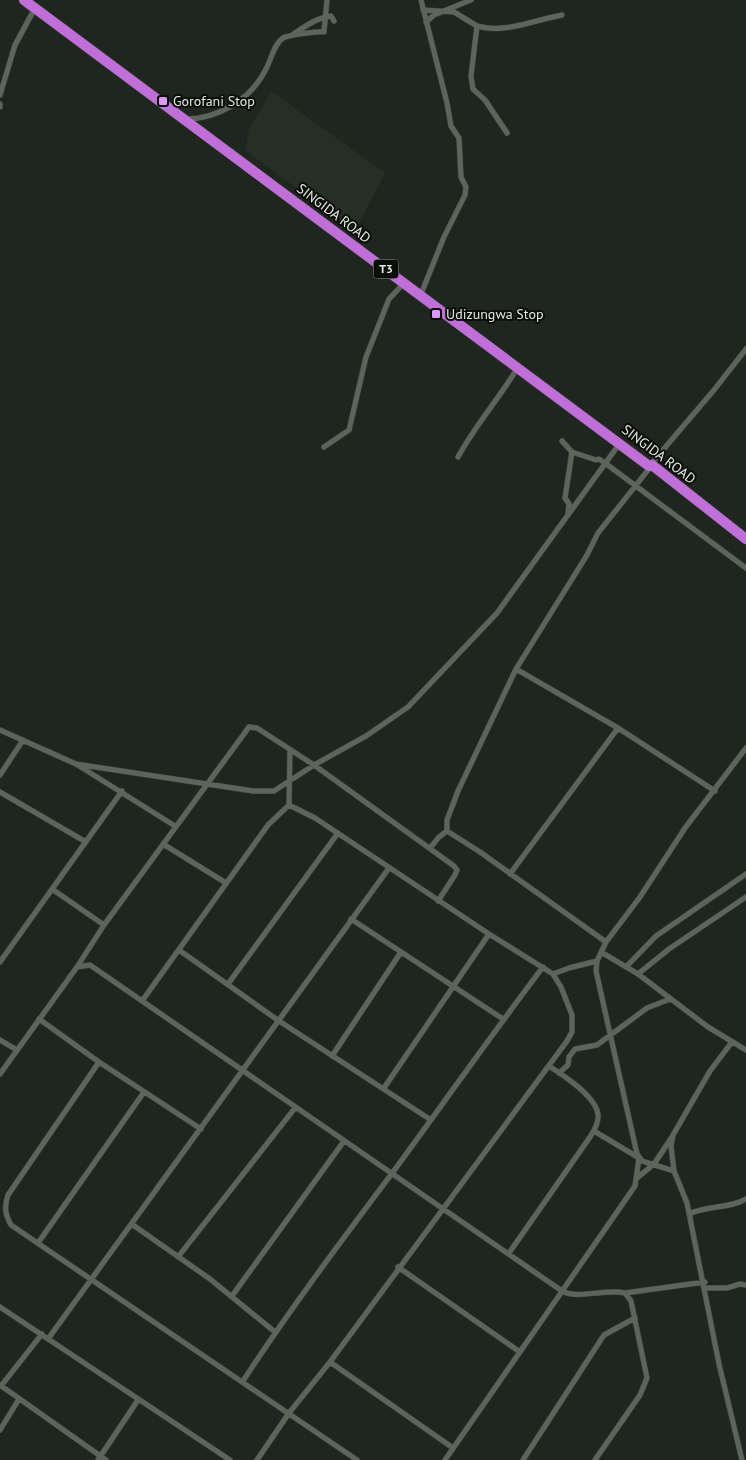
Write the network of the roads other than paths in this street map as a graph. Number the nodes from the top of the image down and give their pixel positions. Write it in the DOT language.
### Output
graph roads {
  1 [pos="24,0"];
  2 [pos="327,0"];
  3 [pos="421,0"];
  4 [pos="471,0"];
  5 [pos="35,8"];
  6 [pos="423,10"];
  7 [pos="440,13"];
  8 [pos="562,15"];
  9 [pos="326,17"];
  10 [pos="334,21"];
  11 [pos="426,22"];
  12 [pos="477,26"];
  13 [pos="289,36"];
  14 [pos="0,95"];
  15 [pos="183,120"];
  16 [pos="507,133"];
  17 [pos="405,283"];
  18 [pos="420,294"];
  19 [pos="746,349"];
  20 [pos="518,367"];
  21 [pos="562,441"];
  22 [pos="620,443"];
  23 [pos="324,447"];
  24 [pos="572,452"];
  25 [pos="458,457"];
  26 [pos="605,463"];
  27 [pos="651,466"];
  28 [pos="637,485"];
  29 [pos="568,515"];
  30 [pos="746,539"];
  31 [pos="746,568"];
  32 [pos="516,669"];
  33 [pos="618,728"];
  34 [pos="0,730"];
  35 [pos="23,740"];
  36 [pos="746,748"];
  37 [pos="290,750"];
  38 [pos="76,764"];
  39 [pos="314,765"];
  40 [pos="0,775"];
  41 [pos="288,781"];
  42 [pos="206,784"];
  43 [pos="122,791"];
  44 [pos="715,791"];
  45 [pos="0,792"];
  46 [pos="289,805"];
  47 [pos="175,826"];
  48 [pos="447,831"];
  49 [pos="338,833"];
  50 [pos="86,842"];
  51 [pos="163,844"];
  52 [pos="430,848"];
  53 [pos="389,868"];
  54 [pos="510,874"];
  55 [pos="746,874"];
  56 [pos="226,883"];
  57 [pos="52,889"];
  58 [pos="746,896"];
  59 [pos="438,901"];
  60 [pos="351,919"];
  61 [pos="104,925"];
  62 [pos="489,934"];
  63 [pos="606,942"];
  64 [pos="179,950"];
  65 [pos="401,952"];
  66 [pos="601,952"];
  67 [pos="597,961"];
  68 [pos="0,962"];
  69 [pos="77,967"];
  70 [pos="543,967"];
  71 [pos="626,967"];
  72 [pos="554,974"];
  73 [pos="638,974"];
  74 [pos="228,984"];
  75 [pos="454,986"];
  76 [pos="670,999"];
  77 [pos="142,1001"];
  78 [pos="39,1019"];
  79 [pos="504,1019"];
  80 [pos="279,1020"];
  81 [pos="610,1035"];
  82 [pos="0,1040"];
  83 [pos="732,1042"];
  84 [pos="17,1050"];
  85 [pos="746,1050"];
  86 [pos="332,1056"];
  87 [pos="99,1062"];
  88 [pos="549,1066"];
  89 [pos="242,1071"];
  90 [pos="559,1073"];
  91 [pos="0,1074"];
  92 [pos="384,1088"];
  93 [pos="144,1092"];
  94 [pos="295,1108"];
  95 [pos="431,1120"];
  96 [pos="201,1129"];
  97 [pos="594,1131"];
  98 [pos="673,1135"];
  99 [pos="344,1141"];
  100 [pos="639,1158"];
  101 [pos="654,1164"];
  102 [pos="674,1171"];
  103 [pos="392,1174"];
  104 [pos="638,1178"];
  105 [pos="746,1201"];
  106 [pos="442,1208"];
  107 [pos="689,1214"];
  108 [pos="133,1225"];
  109 [pos="38,1243"];
  110 [pos="509,1254"];
  111 [pos="178,1257"];
  112 [pos="398,1267"];
  113 [pos="91,1280"];
  114 [pos="705,1285"];
  115 [pos="746,1285"];
  116 [pos="562,1292"];
  117 [pos="625,1293"];
  118 [pos="232,1296"];
  119 [pos="0,1306"];
  120 [pos="635,1318"];
  121 [pos="275,1332"];
  122 [pos="42,1334"];
  123 [pos="48,1339"];
  124 [pos="520,1352"];
  125 [pos="330,1362"];
  126 [pos="243,1380"];
  127 [pos="0,1385"];
  128 [pos="19,1399"];
  129 [pos="138,1400"];
  130 [pos="289,1413"];
  131 [pos="0,1430"];
  132 [pos="454,1448"];
  133 [pos="101,1459"];
  134 [pos="230,1460"];
  135 [pos="257,1460"];
  136 [pos="357,1460"];
  137 [pos="445,1460"];
  138 [pos="523,1460"];
  139 [pos="595,1460"];
  140 [pos="742,1460"];
  1 -- 5 [label="highway, SINGIDA ROAD / T3"];
  2 -- 9 [label="street"];
  3 -- 6 [label="street"];
  4 -- 7 [label="street"];
  5 -- 14 [label="street"];
  5 -- 15 [label="highway, SINGIDA ROAD / T3"];
  6 -- 7 [label="street"];
  6 -- 11 [label="street"];
  7 -- 11 [label="street"];
  7 -- 12 [label="street"];
  8 -- 12 [label="street"];
  9 -- 10 [label="street"];
  9 -- 13 [label="street"];
  9 -- 13 [label="street"];
  11 -- 18 [label="street"];
  12 -- 16 [label="street"];
  13 -- 15 [label="street"];
  15 -- 17 [label="highway, SINGIDA ROAD / T3"];
  17 -- 18 [label="highway, SINGIDA ROAD / T3"];
  17 -- 23 [label="street"];
  18 -- 20 [label="highway, SINGIDA ROAD / T3"];
  19 -- 27 [label="street"];
  20 -- 22 [label="highway, SINGIDA ROAD / T3"];
  20 -- 25 [label="street"];
  21 -- 24 [label="street"];
  22 -- 26 [label="street"];
  22 -- 27 [label="highway, SINGIDA ROAD / T3"];
  24 -- 26 [label="street"];
  24 -- 29 [label="street"];
  26 -- 28 [label="street"];
  26 -- 29 [label="street"];
  27 -- 28 [label="street"];
  27 -- 30 [label="highway, SINGIDA ROAD / T3"];
  28 -- 31 [label="street"];
  28 -- 32 [label="street"];
  29 -- 39 [label="street"];
  32 -- 33 [label="street"];
  32 -- 48 [label="street"];
  33 -- 44 [label="street"];
  33 -- 54 [label="street"];
  34 -- 35 [label="street"];
  35 -- 38 [label="street"];
  35 -- 40 [label="street"];
  36 -- 44 [label="street"];
  37 -- 39 [label="street"];
  37 -- 41 [label="street"];
  37 -- 42 [label="street"];
  38 -- 42 [label="street"];
  38 -- 43 [label="street"];
  39 -- 41 [label="street"];
  39 -- 52 [label="street"];
  41 -- 42 [label="street"];
  41 -- 46 [label="street"];
  42 -- 47 [label="street"];
  43 -- 47 [label="street"];
  43 -- 50 [label="street"];
  44 -- 63 [label="street"];
  45 -- 50 [label="street"];
  46 -- 49 [label="street"];
  46 -- 56 [label="street"];
  47 -- 51 [label="street"];
  48 -- 52 [label="street"];
  48 -- 54 [label="street"];
  49 -- 53 [label="street"];
  49 -- 74 [label="street"];
  50 -- 57 [label="street"];
  51 -- 56 [label="street"];
  51 -- 61 [label="street"];
  52 -- 59 [label="street"];
  53 -- 59 [label="street"];
  53 -- 60 [label="street"];
  54 -- 63 [label="street"];
  55 -- 71 [label="street"];
  56 -- 64 [label="street"];
  57 -- 61 [label="street"];
  57 -- 68 [label="street"];
  58 -- 73 [label="street"];
  59 -- 62 [label="street"];
  60 -- 65 [label="street"];
  60 -- 80 [label="street"];
  61 -- 69 [label="street"];
  62 -- 70 [label="street"];
  62 -- 75 [label="street"];
  63 -- 66 [label="street"];
  64 -- 74 [label="street"];
  64 -- 77 [label="street"];
  65 -- 75 [label="street"];
  65 -- 86 [label="street"];
  66 -- 67 [label="street"];
  66 -- 71 [label="street"];
  67 -- 72 [label="street"];
  67 -- 81 [label="street"];
  69 -- 77 [label="street"];
  69 -- 78 [label="street"];
  70 -- 72 [label="street"];
  70 -- 79 [label="street"];
  71 -- 73 [label="street"];
  72 -- 88 [label="street"];
  73 -- 76 [label="street"];
  74 -- 80 [label="street"];
  75 -- 79 [label="street"];
  75 -- 92 [label="street"];
  76 -- 81 [label="street"];
  76 -- 83 [label="street"];
  77 -- 89 [label="street"];
  78 -- 84 [label="street"];
  78 -- 87 [label="street"];
  79 -- 95 [label="street"];
  80 -- 86 [label="street"];
  80 -- 89 [label="street"];
  81 -- 90 [label="street"];
  81 -- 100 [label="street"];
  82 -- 84 [label="street"];
  83 -- 85 [label="street"];
  83 -- 98 [label="street"];
  84 -- 91 [label="street"];
  86 -- 92 [label="street"];
  87 -- 93 [label="street"];
  87 -- 109 [label="street"];
  88 -- 90 [label="street"];
  88 -- 106 [label="street"];
  89 -- 94 [label="street"];
  89 -- 96 [label="street"];
  90 -- 97 [label="street"];
  92 -- 95 [label="street"];
  93 -- 96 [label="street"];
  93 -- 109 [label="street"];
  94 -- 99 [label="street"];
  94 -- 111 [label="street"];
  95 -- 103 [label="street"];
  96 -- 108 [label="street"];
  97 -- 100 [label="street"];
  97 -- 110 [label="street"];
  98 -- 101 [label="street"];
  98 -- 102 [label="street"];
  99 -- 103 [label="street"];
  99 -- 118 [label="street"];
  100 -- 101 [label="street"];
  100 -- 104 [label="street"];
  101 -- 102 [label="street"];
  101 -- 104 [label="street"];
  102 -- 107 [label="street"];
  103 -- 106 [label="street"];
  103 -- 121 [label="street"];
  104 -- 116 [label="street"];
  105 -- 107 [label="street"];
  106 -- 110 [label="street"];
  106 -- 112 [label="street"];
  107 -- 114 [label="street"];
  108 -- 111 [label="street"];
  108 -- 113 [label="street"];
  109 -- 113 [label="street"];
  110 -- 116 [label="street"];
  111 -- 118 [label="street"];
  112 -- 124 [label="street"];
  112 -- 125 [label="street"];
  113 -- 123 [label="street"];
  113 -- 126 [label="street"];
  114 -- 115 [label="street"];
  114 -- 117 [label="street"];
  114 -- 140 [label="street"];
  116 -- 117 [label="street"];
  116 -- 124 [label="street"];
  117 -- 120 [label="street"];
  118 -- 121 [label="street"];
  119 -- 122 [label="street"];
  120 -- 138 [label="street"];
  120 -- 139 [label="street"];
  121 -- 126 [label="street"];
  122 -- 123 [label="street"];
  122 -- 127 [label="street"];
  123 -- 129 [label="street"];
  124 -- 132 [label="street"];
  125 -- 130 [label="street"];
  125 -- 132 [label="street"];
  126 -- 130 [label="street"];
  127 -- 128 [label="street"];
  128 -- 131 [label="street"];
  128 -- 133 [label="street"];
  129 -- 133 [label="street"];
  129 -- 134 [label="street"];
  130 -- 135 [label="street"];
  130 -- 136 [label="street"];
  132 -- 137 [label="street"];
}
